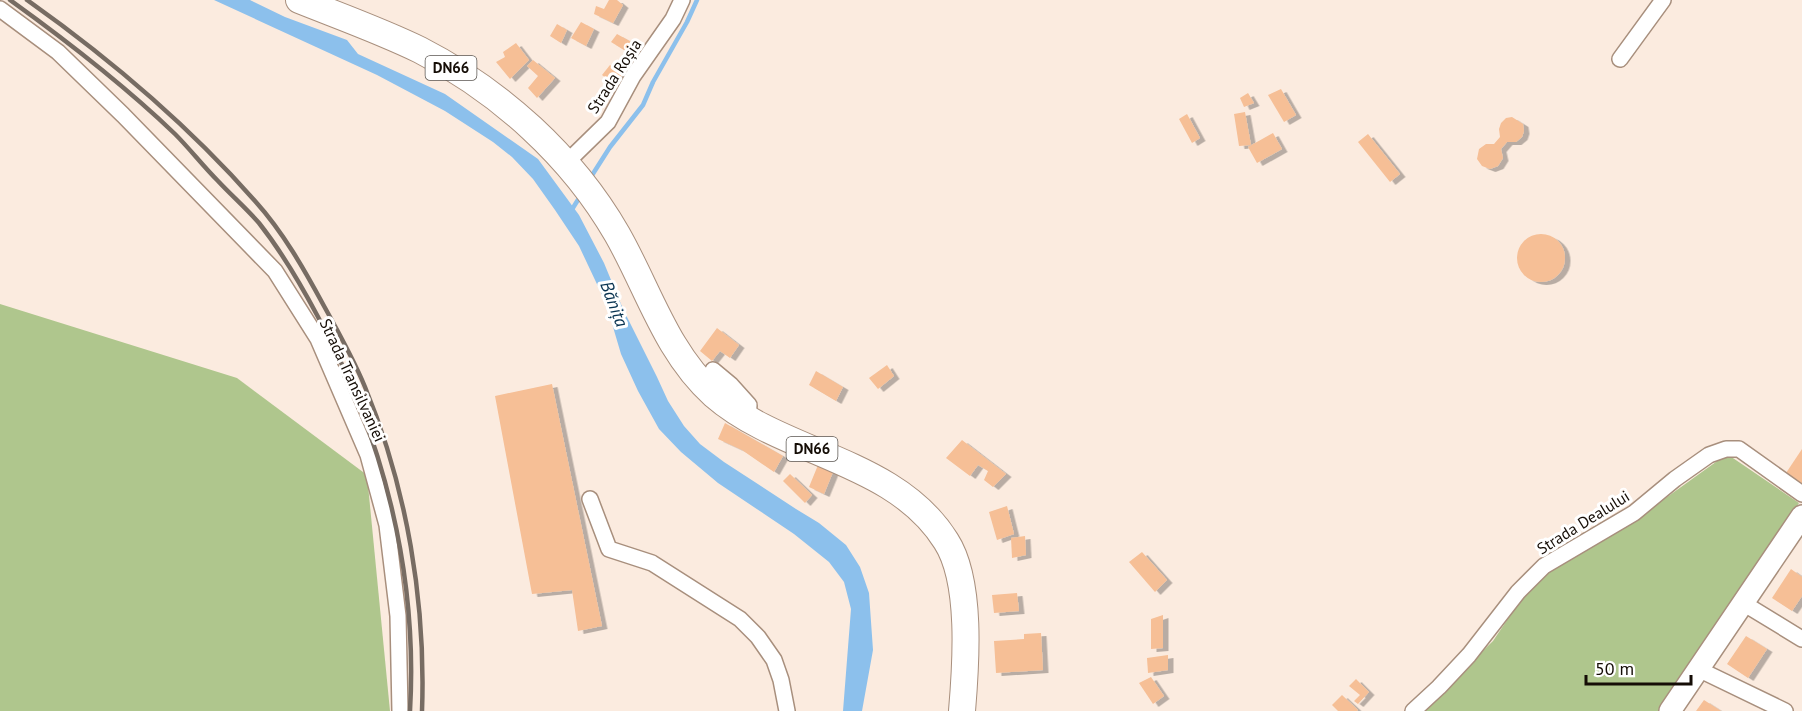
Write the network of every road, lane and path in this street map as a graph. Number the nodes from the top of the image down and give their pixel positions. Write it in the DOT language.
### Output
graph roads {
  1 [pos="299,0"];
  2 [pos="682,0"];
  3 [pos="1663,0"];
  4 [pos="0,9"];
  5 [pos="1620,58"];
  6 [pos="571,170"];
  7 [pos="713,370"];
  8 [pos="748,419"];
  9 [pos="1802,494"];
  10 [pos="590,499"];
  11 [pos="1802,516"];
  12 [pos="1743,603"];
  13 [pos="1802,639"];
  14 [pos="1698,669"];
  15 [pos="400,711"];
  16 [pos="787,711"];
  17 [pos="962,711"];
  18 [pos="1413,711"];
  19 [pos="1670,711"];
  20 [pos="1785,711"];
  1 -- 6 [label="highway, DN66"];
  2 -- 6 [label="street, Strada Roșia"];
  3 -- 5 [label="street"];
  4 -- 15 [label="street, Strada Transilvaniei"];
  6 -- 8 [label="highway, DN66"];
  7 -- 8 [label="street"];
  8 -- 17 [label="highway, DN66"];
  9 -- 18 [label="street, Strada Dealului"];
  10 -- 16 [label="street"];
  11 -- 12 [label="main road"];
  12 -- 13 [label="street"];
  12 -- 14 [label="main road"];
  14 -- 19 [label="main road"];
  14 -- 20 [label="street"];
}
